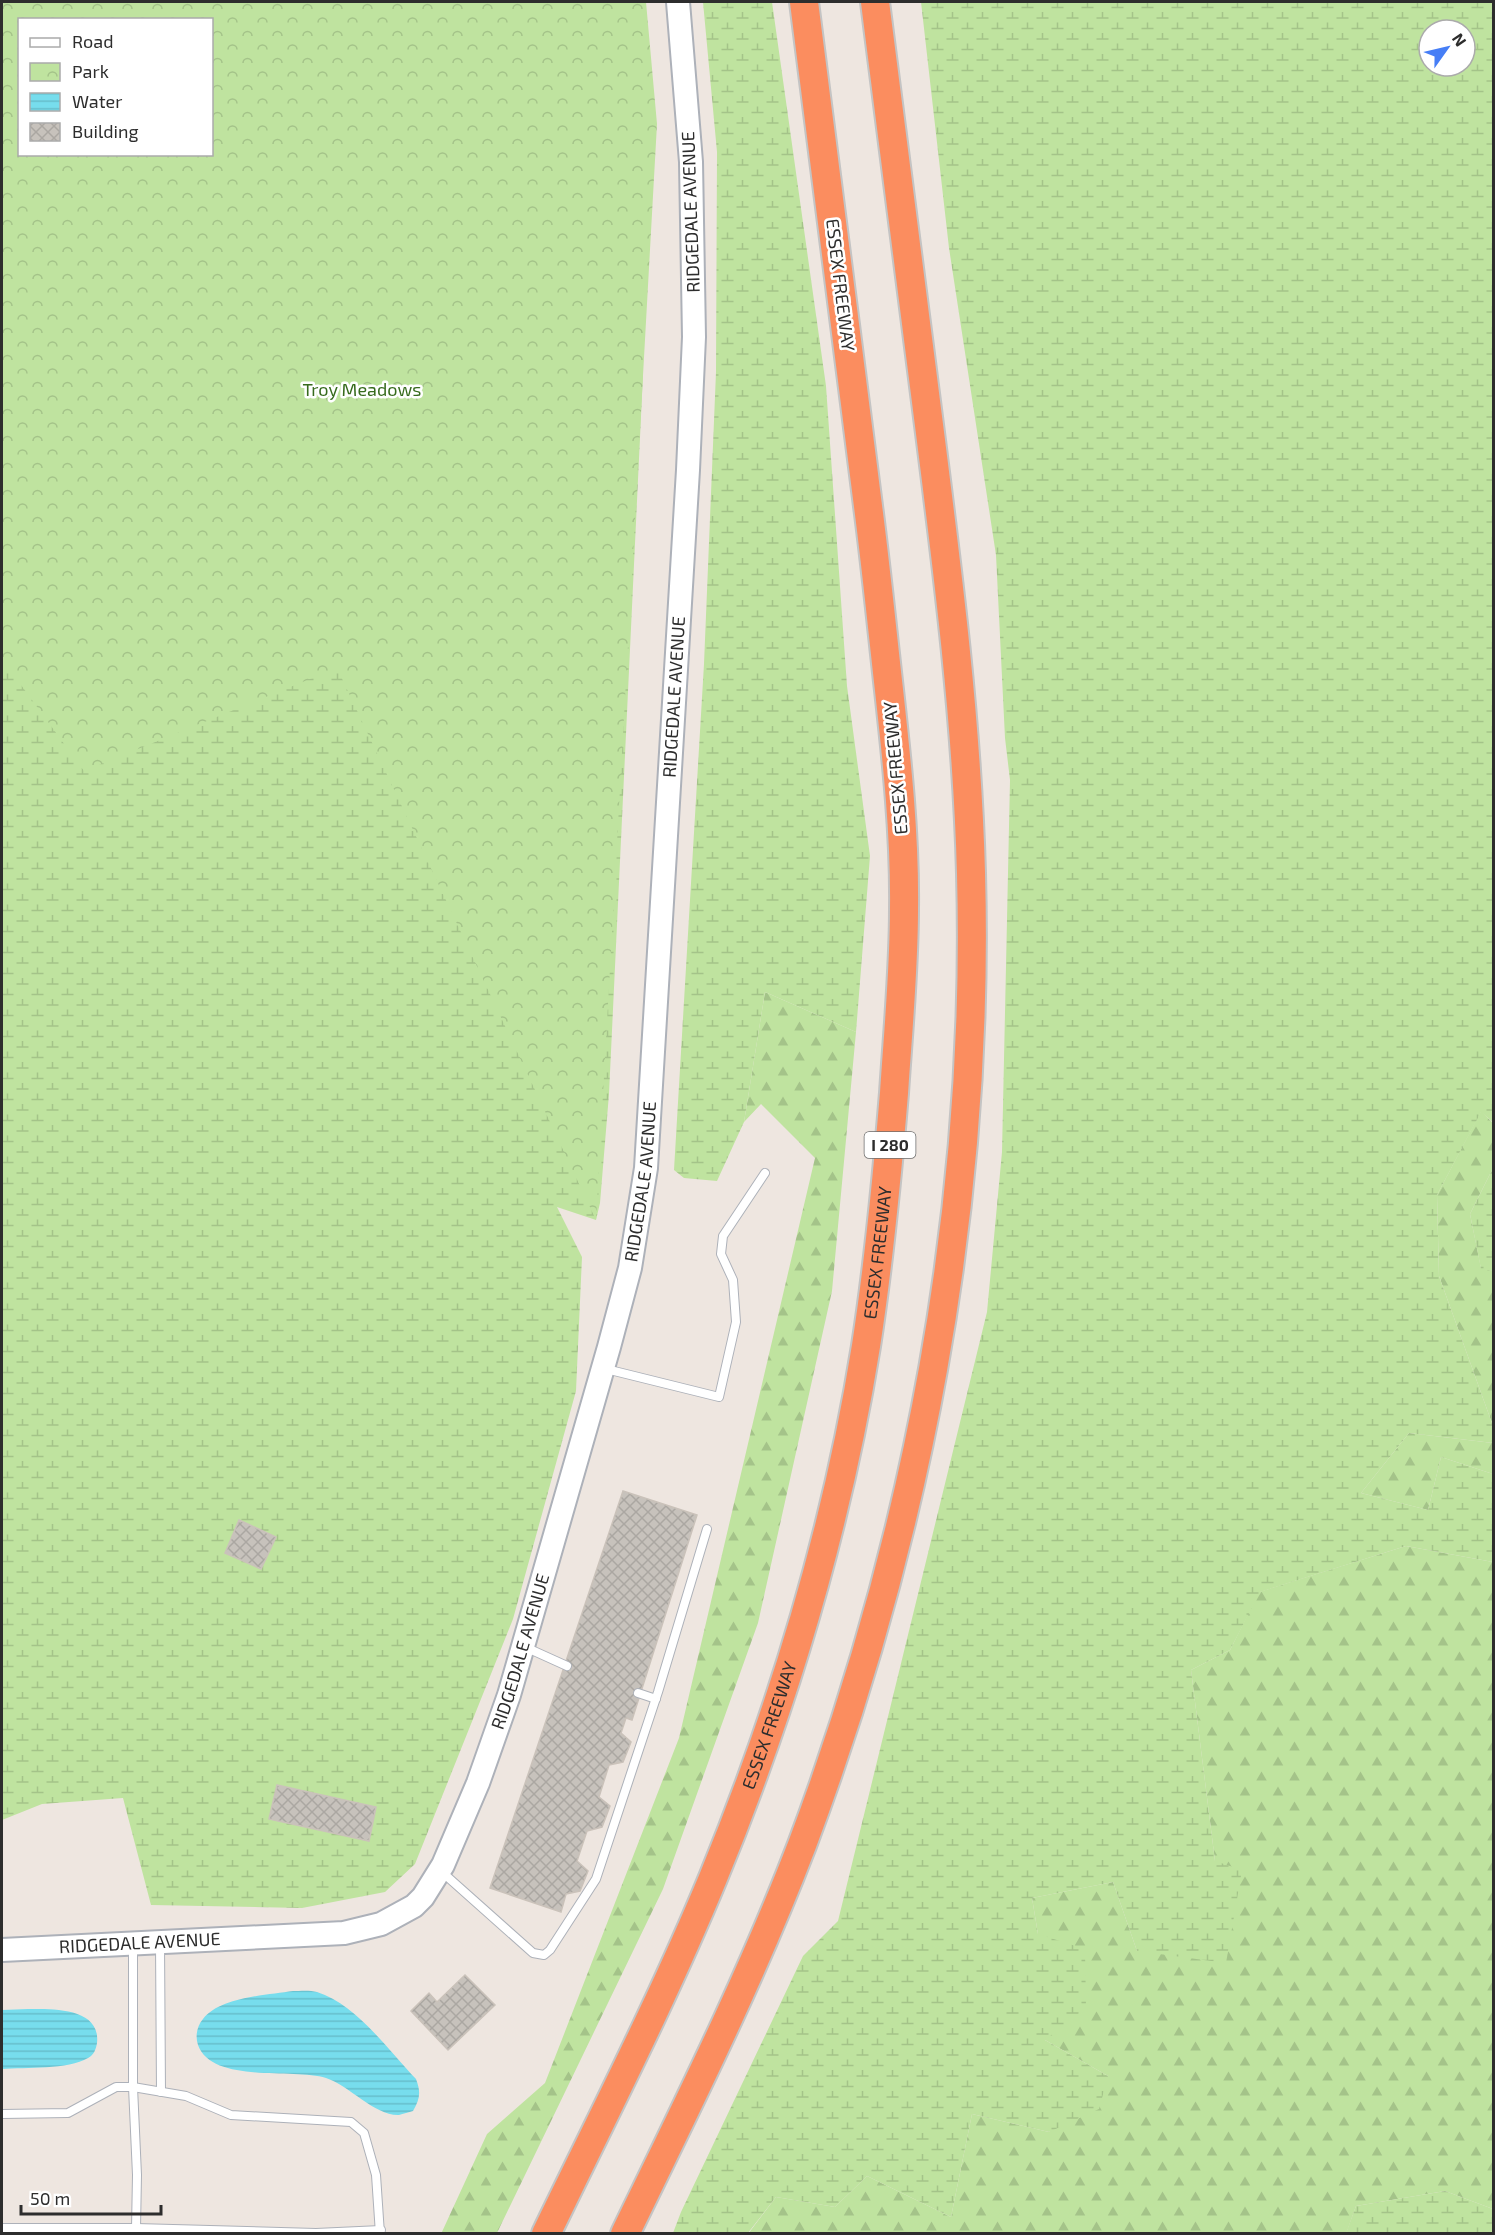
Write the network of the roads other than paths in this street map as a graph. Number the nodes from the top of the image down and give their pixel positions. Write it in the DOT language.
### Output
graph roads {
  1 [pos="678,2"];
  2 [pos="804,2"];
  3 [pos="875,2"];
  4 [pos="765,1173"];
  5 [pos="602,1369"];
  6 [pos="707,1529"];
  7 [pos="524,1646"];
  8 [pos="567,1666"];
  9 [pos="638,1693"];
  10 [pos="656,1699"];
  11 [pos="440,1871"];
  12 [pos="160,1943"];
  13 [pos="133,1945"];
  14 [pos="2,1950"];
  15 [pos="133,2087"];
  16 [pos="160,2091"];
  17 [pos="2,2114"];
  18 [pos="2,2228"];
  19 [pos="139,2231"];
  20 [pos="380,2232"];
  21 [pos="546,2234"];
  22 [pos="625,2234"];
  1 -- 5 [label="main road, RIDGEDALE AVENUE"];
  2 -- 21 [label="highway, ESSEX FREEWAY / I 280"];
  3 -- 22 [label="highway"];
  4 -- 5 [label="lane"];
  5 -- 7 [label="main road, RIDGEDALE AVENUE"];
  6 -- 10 [label="lane"];
  7 -- 8 [label="lane"];
  7 -- 11 [label="main road, RIDGEDALE AVENUE"];
  9 -- 10 [label="lane"];
  10 -- 11 [label="lane"];
  11 -- 12 [label="main road, RIDGEDALE AVENUE"];
  12 -- 13 [label="main road, RIDGEDALE AVENUE"];
  12 -- 16 [label="lane"];
  13 -- 14 [label="main road, RIDGEDALE AVENUE"];
  13 -- 15 [label="lane"];
  15 -- 16 [label="lane"];
  15 -- 17 [label="lane"];
  15 -- 19 [label="lane"];
  16 -- 20 [label="lane"];
  18 -- 19 [label="lane"];
  19 -- 20 [label="lane"];
}
